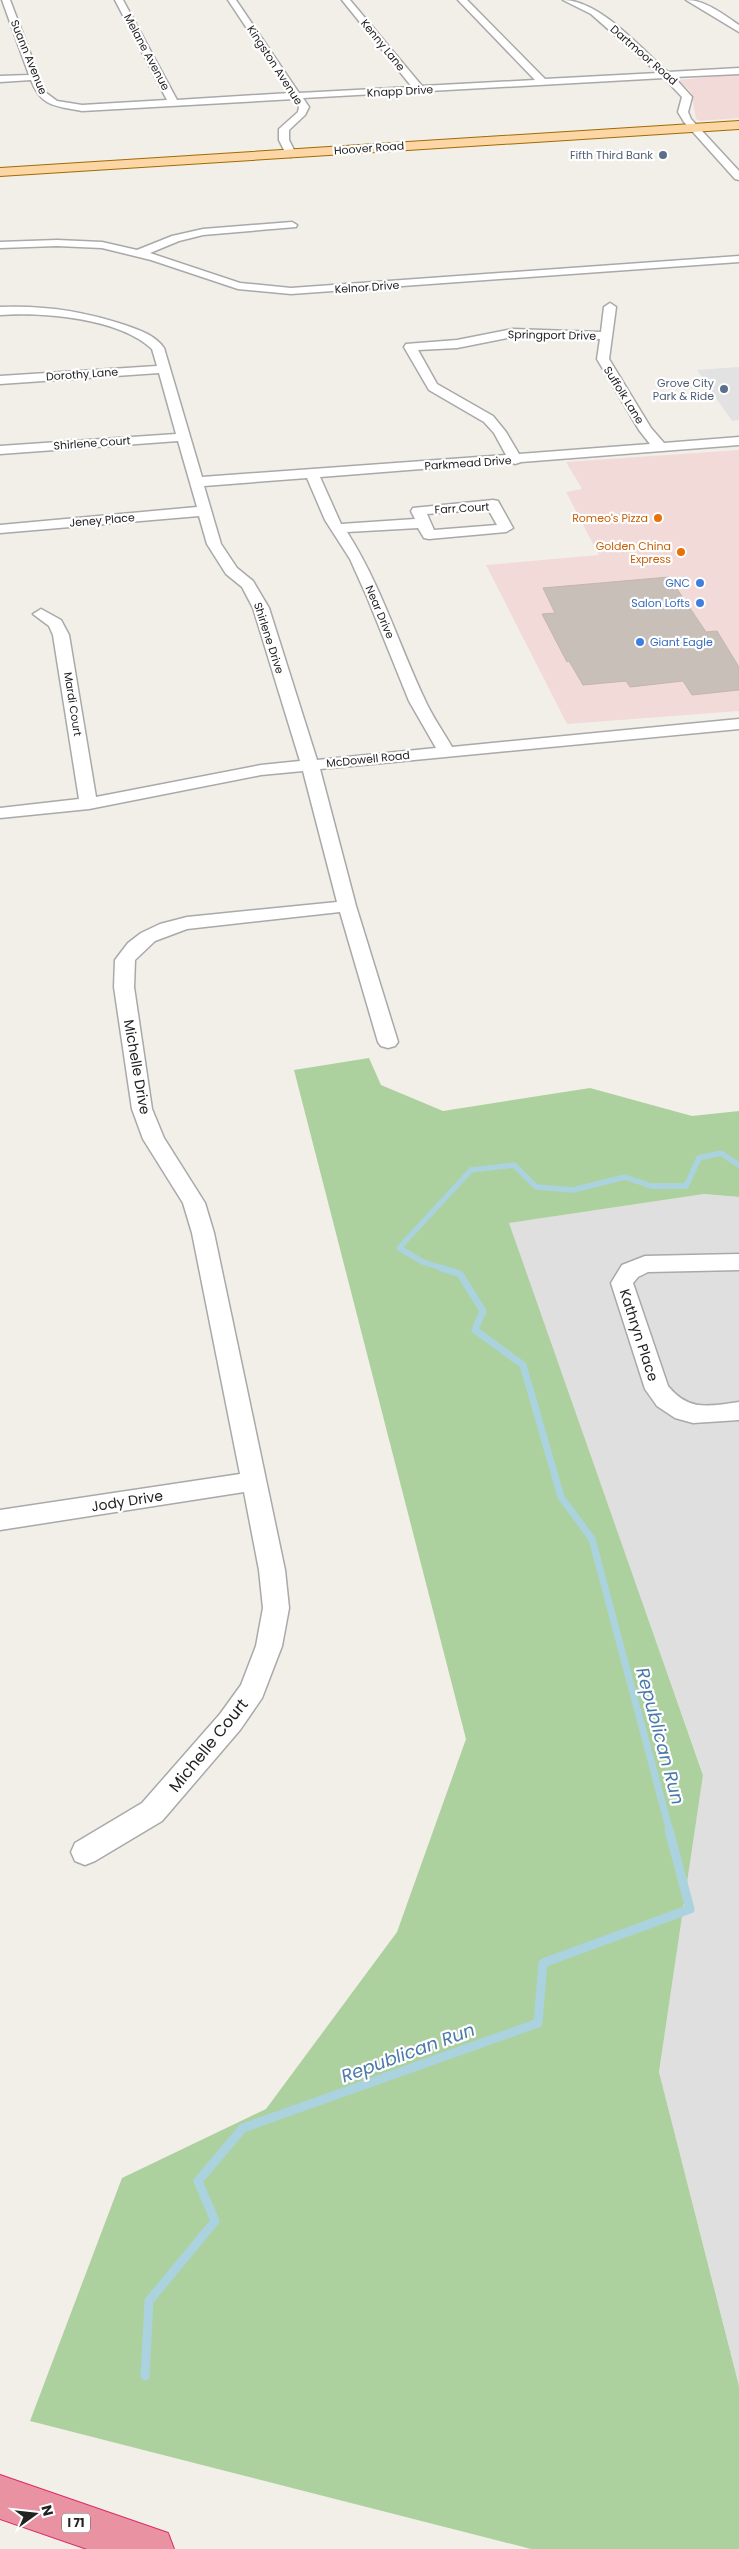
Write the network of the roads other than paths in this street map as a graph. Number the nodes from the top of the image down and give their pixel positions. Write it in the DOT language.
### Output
graph roads {
  1 [pos="6,0"];
  2 [pos="119,0"];
  3 [pos="232,0"];
  4 [pos="346,0"];
  5 [pos="462,0"];
  6 [pos="567,0"];
  7 [pos="690,0"];
  8 [pos="739,29"];
  9 [pos="739,71"];
  10 [pos="667,75"];
  11 [pos="35,78"];
  12 [pos="0,80"];
  13 [pos="543,82"];
  14 [pos="420,90"];
  15 [pos="298,97"];
  16 [pos="174,104"];
  17 [pos="62,105"];
  18 [pos="739,125"];
  19 [pos="694,128"];
  20 [pos="291,154"];
  21 [pos="0,172"];
  22 [pos="739,177"];
  23 [pos="292,225"];
  24 [pos="0,245"];
  25 [pos="139,253"];
  26 [pos="739,260"];
  27 [pos="610,307"];
  28 [pos="0,311"];
  29 [pos="606,336"];
  30 [pos="164,368"];
  31 [pos="0,380"];
  32 [pos="184,437"];
  33 [pos="739,441"];
  34 [pos="661,448"];
  35 [pos="0,450"];
  36 [pos="515,460"];
  37 [pos="312,474"];
  38 [pos="196,482"];
  39 [pos="204,511"];
  40 [pos="424,523"];
  41 [pos="338,528"];
  42 [pos="0,529"];
  43 [pos="41,614"];
  44 [pos="739,724"];
  45 [pos="446,751"];
  46 [pos="310,765"];
  47 [pos="89,804"];
  48 [pos="0,813"];
  49 [pos="347,906"];
  50 [pos="388,1042"];
  51 [pos="739,1262"];
  52 [pos="739,1411"];
  53 [pos="253,1481"];
  54 [pos="0,1520"];
  55 [pos="85,1852"];
  56 [pos="0,2497"];
  57 [pos="152,2549"];
  1 -- 11 [label="street, Suann Avenue"];
  2 -- 16 [label="street, Melane Avenue"];
  3 -- 15 [label="street, Kingston Avenue"];
  4 -- 14 [label="street, Kenny Lane"];
  5 -- 13 [label="street"];
  6 -- 10 [label="street, Dartmoor Road"];
  7 -- 8 [label="street"];
  9 -- 10 [label="street, Knapp Drive"];
  10 -- 13 [label="street, Knapp Drive"];
  10 -- 19 [label="street, Dartmoor Road"];
  11 -- 12 [label="street"];
  11 -- 17 [label="street, Suann Avenue"];
  13 -- 14 [label="street, Knapp Drive"];
  14 -- 15 [label="street, Knapp Drive"];
  15 -- 16 [label="street, Knapp Drive"];
  15 -- 20 [label="street, Kingston Avenue"];
  16 -- 17 [label="street, Knapp Drive"];
  18 -- 19 [label="main road, Hoover Road"];
  19 -- 20 [label="main road, Hoover Road"];
  19 -- 22 [label="street"];
  20 -- 21 [label="main road, Hoover Road"];
  23 -- 25 [label="street"];
  24 -- 25 [label="street, Kelnor Drive"];
  25 -- 26 [label="street, Kelnor Drive"];
  27 -- 29 [label="street, Suffolk Lane"];
  28 -- 30 [label="street, Shirlene Drive"];
  29 -- 34 [label="street, Suffolk Lane"];
  29 -- 36 [label="street, Springport Drive"];
  30 -- 31 [label="street, Dorothy Lane"];
  30 -- 32 [label="street, Shirlene Drive"];
  32 -- 35 [label="street, Shirlene Court"];
  32 -- 38 [label="street, Shirlene Drive"];
  33 -- 34 [label="street, Parkmead Drive"];
  34 -- 36 [label="street, Parkmead Drive"];
  36 -- 37 [label="street, Parkmead Drive"];
  37 -- 38 [label="street, Parkmead Drive"];
  37 -- 41 [label="street, Near Drive"];
  38 -- 39 [label="street, Shirlene Drive"];
  39 -- 42 [label="street, Jeney Place"];
  39 -- 46 [label="street, Shirlene Drive"];
  40 -- 40 [label="street, Farr Court"];
  40 -- 41 [label="street, Farr Court"];
  41 -- 45 [label="street, Near Drive"];
  43 -- 47 [label="street, Mardi Court"];
  44 -- 45 [label="street, McDowell Road"];
  45 -- 46 [label="street, McDowell Road"];
  46 -- 47 [label="street, McDowell Road"];
  46 -- 49 [label="street, Shirlene Drive"];
  47 -- 48 [label="street, McDowell Road"];
  49 -- 50 [label="street, Shirlene Drive"];
  49 -- 53 [label="street, Michelle Drive"];
  51 -- 52 [label="street, Kathryn Place"];
  53 -- 54 [label="street, Jody Drive"];
  53 -- 55 [label="street, Michelle Court"];
  56 -- 57 [label="highway, I 71"];
}
